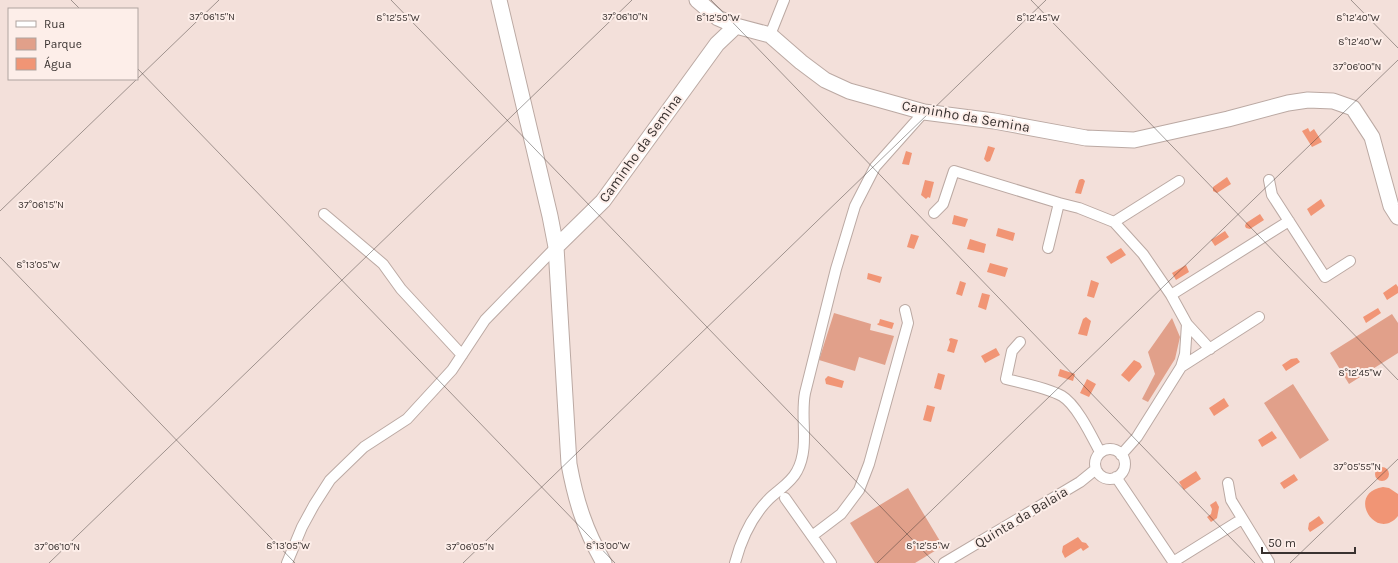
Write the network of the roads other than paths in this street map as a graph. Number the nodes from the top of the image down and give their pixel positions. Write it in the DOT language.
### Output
graph roads {
  1 [pos="499,0"];
  2 [pos="696,0"];
  3 [pos="784,0"];
  4 [pos="736,26"];
  5 [pos="770,35"];
  6 [pos="924,112"];
  7 [pos="1269,180"];
  8 [pos="1179,181"];
  9 [pos="1059,203"];
  10 [pos="934,213"];
  11 [pos="324,214"];
  12 [pos="1398,217"];
  13 [pos="1289,221"];
  14 [pos="1114,222"];
  15 [pos="556,247"];
  16 [pos="1048,248"];
  17 [pos="1350,261"];
  18 [pos="1171,295"];
  19 [pos="905,310"];
  20 [pos="1259,317"];
  21 [pos="1187,324"];
  22 [pos="1020,342"];
  23 [pos="1210,349"];
  24 [pos="462,355"];
  25 [pos="1182,367"];
  26 [pos="1100,452"];
  27 [pos="1121,455"];
  28 [pos="1096,469"];
  29 [pos="1116,477"];
  30 [pos="1228,483"];
  31 [pos="786,498"];
  32 [pos="1242,519"];
  33 [pos="812,536"];
  34 [pos="1173,562"];
  35 [pos="1269,562"];
  36 [pos="287,563"];
  37 [pos="604,563"];
  38 [pos="735,563"];
  39 [pos="831,563"];
  40 [pos="944,563"];
  1 -- 15 [label="street"];
  2 -- 4 [label="street"];
  3 -- 5 [label="street"];
  4 -- 5 [label="street, Caminho da Semina"];
  4 -- 15 [label="street, Caminho da Semina"];
  5 -- 6 [label="street, Caminho da Semina"];
  6 -- 12 [label="street, Caminho da Semina"];
  6 -- 38 [label="street"];
  7 -- 13 [label="street"];
  8 -- 14 [label="street"];
  9 -- 10 [label="street"];
  9 -- 14 [label="street"];
  9 -- 16 [label="street"];
  11 -- 24 [label="street"];
  13 -- 17 [label="street"];
  13 -- 18 [label="street"];
  14 -- 18 [label="street"];
  15 -- 24 [label="street"];
  15 -- 37 [label="street"];
  18 -- 21 [label="street"];
  19 -- 33 [label="street"];
  20 -- 23 [label="street"];
  21 -- 23 [label="street"];
  21 -- 25 [label="street"];
  22 -- 26 [label="street"];
  23 -- 25 [label="street"];
  24 -- 36 [label="street"];
  25 -- 27 [label="street"];
  26 -- 27 [label="street"];
  26 -- 28 [label="street"];
  27 -- 29 [label="street"];
  28 -- 29 [label="street"];
  28 -- 40 [label="street, Quinta da Balaia"];
  29 -- 34 [label="street"];
  30 -- 32 [label="street"];
  31 -- 33 [label="street"];
  32 -- 34 [label="street"];
  32 -- 35 [label="street"];
  33 -- 39 [label="street"];
}
